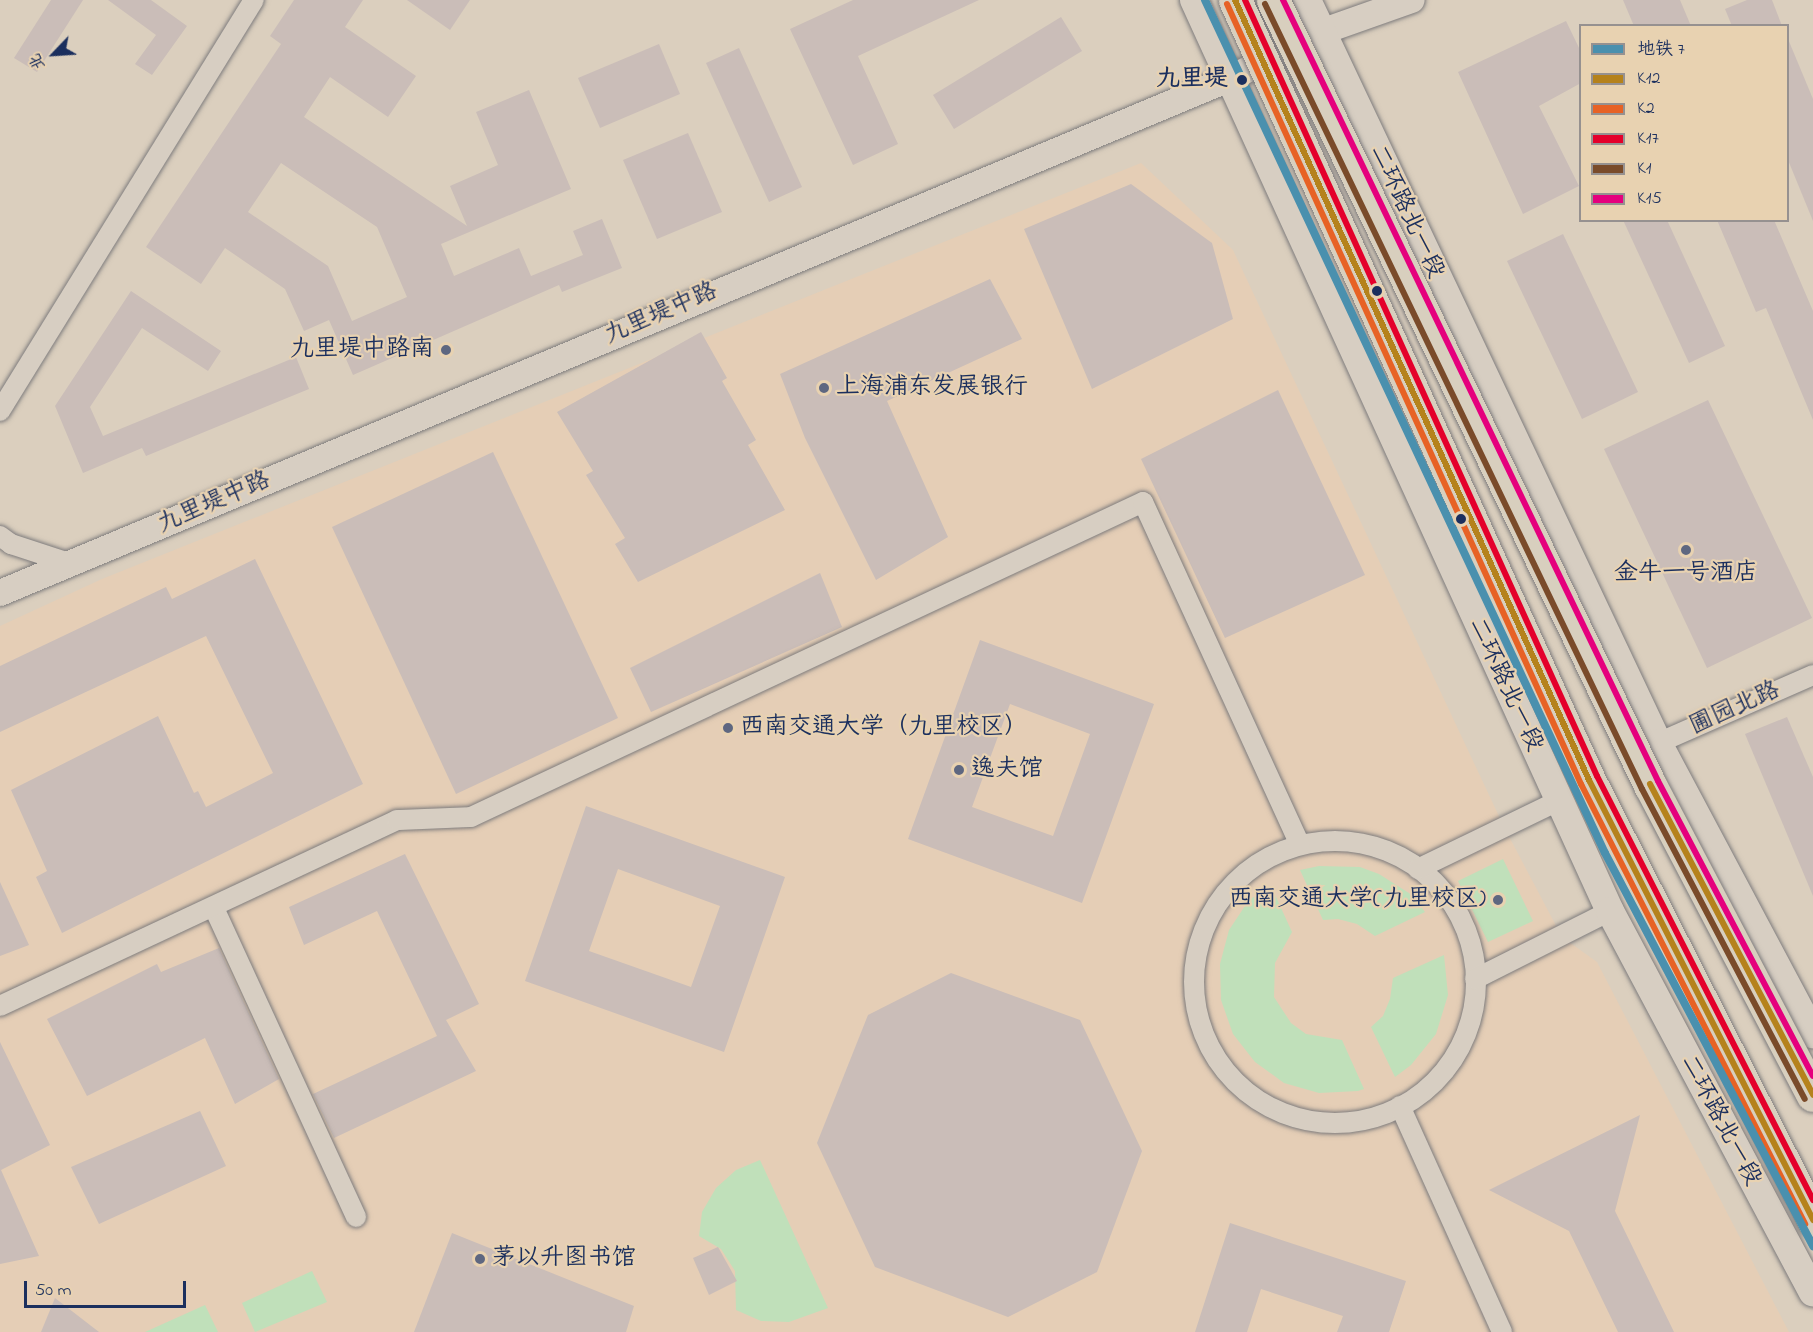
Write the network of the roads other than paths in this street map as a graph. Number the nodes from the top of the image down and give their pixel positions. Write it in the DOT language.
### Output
graph roads {
  1 [pos="254,0"];
  2 [pos="1194,0"];
  3 [pos="1235,0"];
  4 [pos="1273,0"];
  5 [pos="1307,0"];
  6 [pos="1412,0"];
  7 [pos="1321,32"];
  8 [pos="1228,79"];
  9 [pos="0,411"];
  10 [pos="0,536"];
  11 [pos="69,563"];
  12 [pos="0,593"];
  13 [pos="1813,675"];
  14 [pos="1658,743"];
  15 [pos="1558,801"];
  16 [pos="1300,845"];
  17 [pos="1418,869"];
  18 [pos="214,908"];
  19 [pos="1610,911"];
  20 [pos="1475,979"];
  21 [pos="0,1006"];
  22 [pos="1813,1034"];
  23 [pos="1813,1095"];
  24 [pos="1400,1106"];
  25 [pos="356,1217"];
  26 [pos="1813,1220"];
  27 [pos="1813,1292"];
  28 [pos="1502,1332"];
  1 -- 9 [label="street"];
  2 -- 8 [label="main road, 二环路北一段"];
  3 -- 26 [label="highway, bridge"];
  4 -- 23 [label="highway, bridge"];
  5 -- 7 [label="main road, 二环路北一段"];
  6 -- 7 [label="street, 九里堤中路"];
  7 -- 8 [label="street, 九里堤中路"];
  7 -- 14 [label="main road, 二环路北一段"];
  8 -- 11 [label="street, 九里堤中路"];
  8 -- 15 [label="main road, 二环路北一段"];
  10 -- 11 [label="street"];
  11 -- 12 [label="street, 九里堤中路"];
  13 -- 14 [label="street, 圃园北路"];
  14 -- 22 [label="main road, 二环路北一段"];
  15 -- 17 [label="street"];
  15 -- 19 [label="main road, 二环路北一段"];
  16 -- 17 [label="street"];
  16 -- 18 [label="street"];
  16 -- 24 [label="street"];
  17 -- 20 [label="street"];
  18 -- 21 [label="street"];
  18 -- 25 [label="street"];
  19 -- 20 [label="street"];
  19 -- 27 [label="main road, 二环路北一段"];
  20 -- 24 [label="street"];
  24 -- 28 [label="street"];
}
